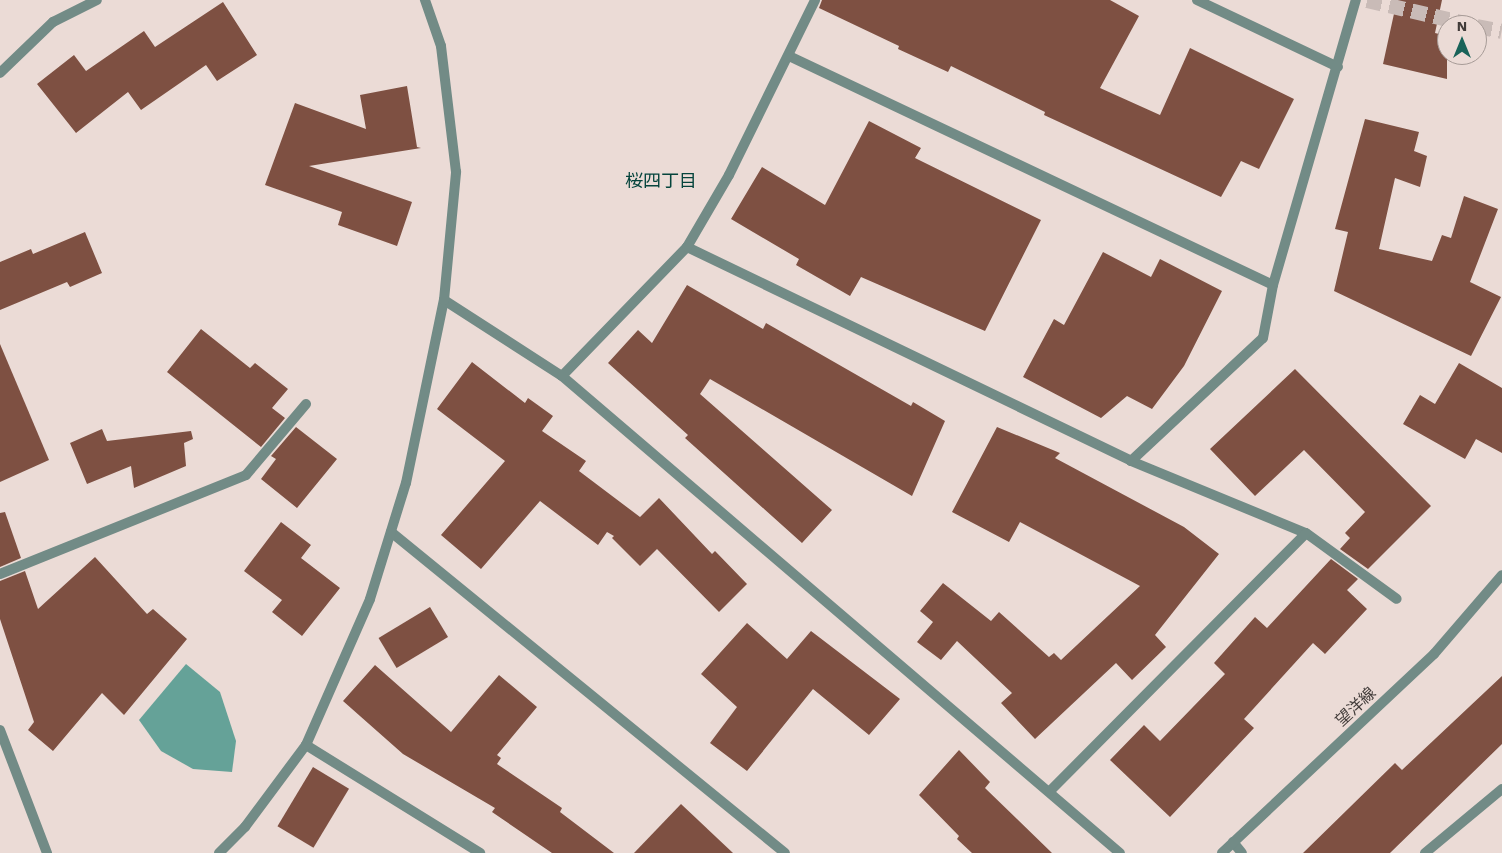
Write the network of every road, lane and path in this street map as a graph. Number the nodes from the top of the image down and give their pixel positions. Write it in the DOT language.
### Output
graph roads {
  1 [pos="97,0"];
  2 [pos="425,0"];
  3 [pos="815,0"];
  4 [pos="1197,0"];
  5 [pos="1356,0"];
  6 [pos="789,56"];
  7 [pos="1338,67"];
  8 [pos="0,73"];
  9 [pos="687,247"];
  10 [pos="1273,285"];
  11 [pos="444,300"];
  12 [pos="562,376"];
  13 [pos="306,404"];
  14 [pos="1131,461"];
  15 [pos="391,532"];
  16 [pos="1306,533"];
  17 [pos="0,574"];
  18 [pos="1502,575"];
  19 [pos="1397,599"];
  20 [pos="0,730"];
  21 [pos="306,745"];
  22 [pos="1502,789"];
  23 [pos="1050,791"];
  24 [pos="1233,842"];
  25 [pos="47,853"];
  26 [pos="219,853"];
  27 [pos="480,853"];
  28 [pos="785,853"];
  29 [pos="1120,853"];
  30 [pos="1222,853"];
  31 [pos="1242,853"];
  32 [pos="1425,853"];
  1 -- 8 [label="street"];
  2 -- 11 [label="street"];
  3 -- 6 [label="street"];
  4 -- 7 [label="street"];
  5 -- 7 [label="street"];
  6 -- 9 [label="street"];
  6 -- 10 [label="street"];
  7 -- 10 [label="street"];
  9 -- 12 [label="street"];
  9 -- 14 [label="street"];
  10 -- 14 [label="street"];
  11 -- 12 [label="street"];
  11 -- 15 [label="street"];
  12 -- 23 [label="street"];
  13 -- 17 [label="street"];
  14 -- 16 [label="street"];
  15 -- 21 [label="street"];
  15 -- 28 [label="street"];
  16 -- 19 [label="street"];
  16 -- 23 [label="street"];
  18 -- 24 [label="street, 望洋線"];
  20 -- 25 [label="street"];
  21 -- 26 [label="street"];
  21 -- 27 [label="street"];
  22 -- 32 [label="street"];
  23 -- 29 [label="street"];
  24 -- 30 [label="street, 望洋線"];
  24 -- 31 [label="street"];
}
